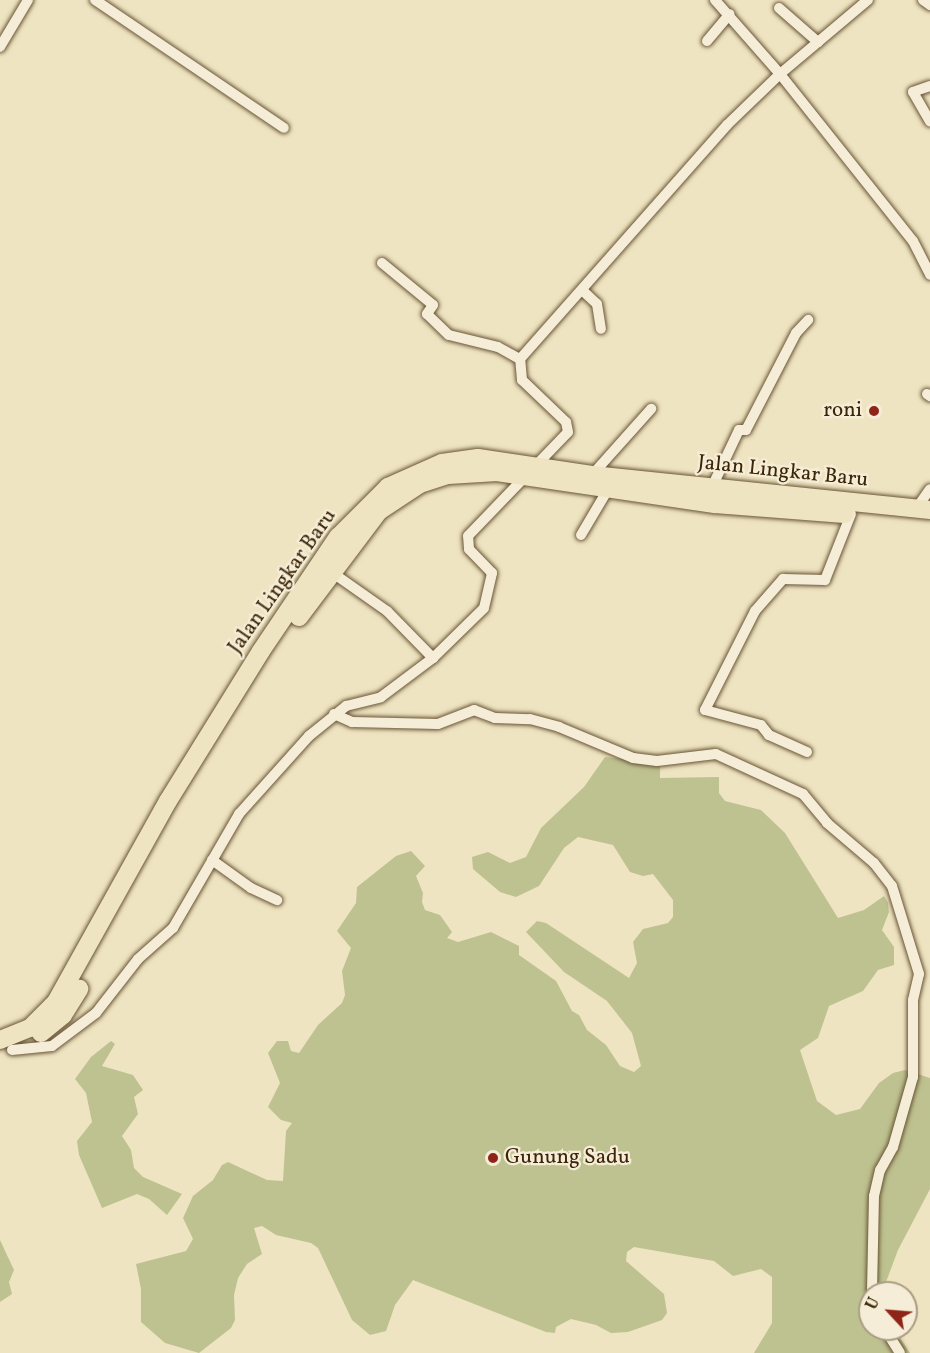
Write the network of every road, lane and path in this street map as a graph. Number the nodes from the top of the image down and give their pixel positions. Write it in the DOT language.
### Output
graph roads {
  1 [pos="28,0"];
  2 [pos="95,0"];
  3 [pos="715,0"];
  4 [pos="868,0"];
  5 [pos="923,0"];
  6 [pos="930,5"];
  7 [pos="779,8"];
  8 [pos="730,14"];
  9 [pos="707,41"];
  10 [pos="818,42"];
  11 [pos="0,47"];
  12 [pos="780,74"];
  13 [pos="930,86"];
  14 [pos="930,122"];
  15 [pos="284,128"];
  16 [pos="382,264"];
  17 [pos="930,275"];
  18 [pos="583,291"];
  19 [pos="808,320"];
  20 [pos="601,329"];
  21 [pos="520,359"];
  22 [pos="651,409"];
  23 [pos="529,472"];
  24 [pos="592,476"];
  25 [pos="712,487"];
  26 [pos="930,489"];
  27 [pos="607,491"];
  28 [pos="923,509"];
  29 [pos="851,514"];
  30 [pos="930,522"];
  31 [pos="581,536"];
  32 [pos="330,571"];
  33 [pos="433,658"];
  34 [pos="334,714"];
  35 [pos="807,752"];
  36 [pos="212,860"];
  37 [pos="278,900"];
  38 [pos="4,1047"];
  39 [pos="872,1281"];
  1 -- 11 [label="street"];
  2 -- 15 [label="street"];
  3 -- 8 [label="street"];
  4 -- 10 [label="street"];
  5 -- 6 [label="street"];
  7 -- 10 [label="street"];
  8 -- 9 [label="street"];
  8 -- 12 [label="street"];
  10 -- 12 [label="street"];
  12 -- 17 [label="street"];
  12 -- 18 [label="street"];
  13 -- 14 [label="street"];
  16 -- 21 [label="street"];
  18 -- 20 [label="street"];
  18 -- 21 [label="street"];
  19 -- 25 [label="street"];
  21 -- 23 [label="street"];
  22 -- 24 [label="street"];
  23 -- 24 [label="highway, Jalan Lingkar Baru"];
  23 -- 27 [label="highway, Jalan Lingkar Baru"];
  23 -- 32 [label="highway, Jalan Lingkar Baru"];
  23 -- 33 [label="street"];
  23 -- 38 [label="highway, Jalan Lingkar Baru"];
  24 -- 25 [label="highway, Jalan Lingkar Baru"];
  25 -- 28 [label="highway, Jalan Lingkar Baru"];
  26 -- 28 [label="street"];
  27 -- 29 [label="highway, Jalan Lingkar Baru"];
  27 -- 31 [label="street"];
  29 -- 30 [label="highway, Jalan Lingkar Baru"];
  29 -- 35 [label="street"];
  32 -- 33 [label="street"];
  32 -- 38 [label="highway, Jalan Lingkar Baru"];
  33 -- 34 [label="street"];
  34 -- 36 [label="street"];
  34 -- 39 [label="street"];
  36 -- 37 [label="street"];
  36 -- 38 [label="street"];
}
